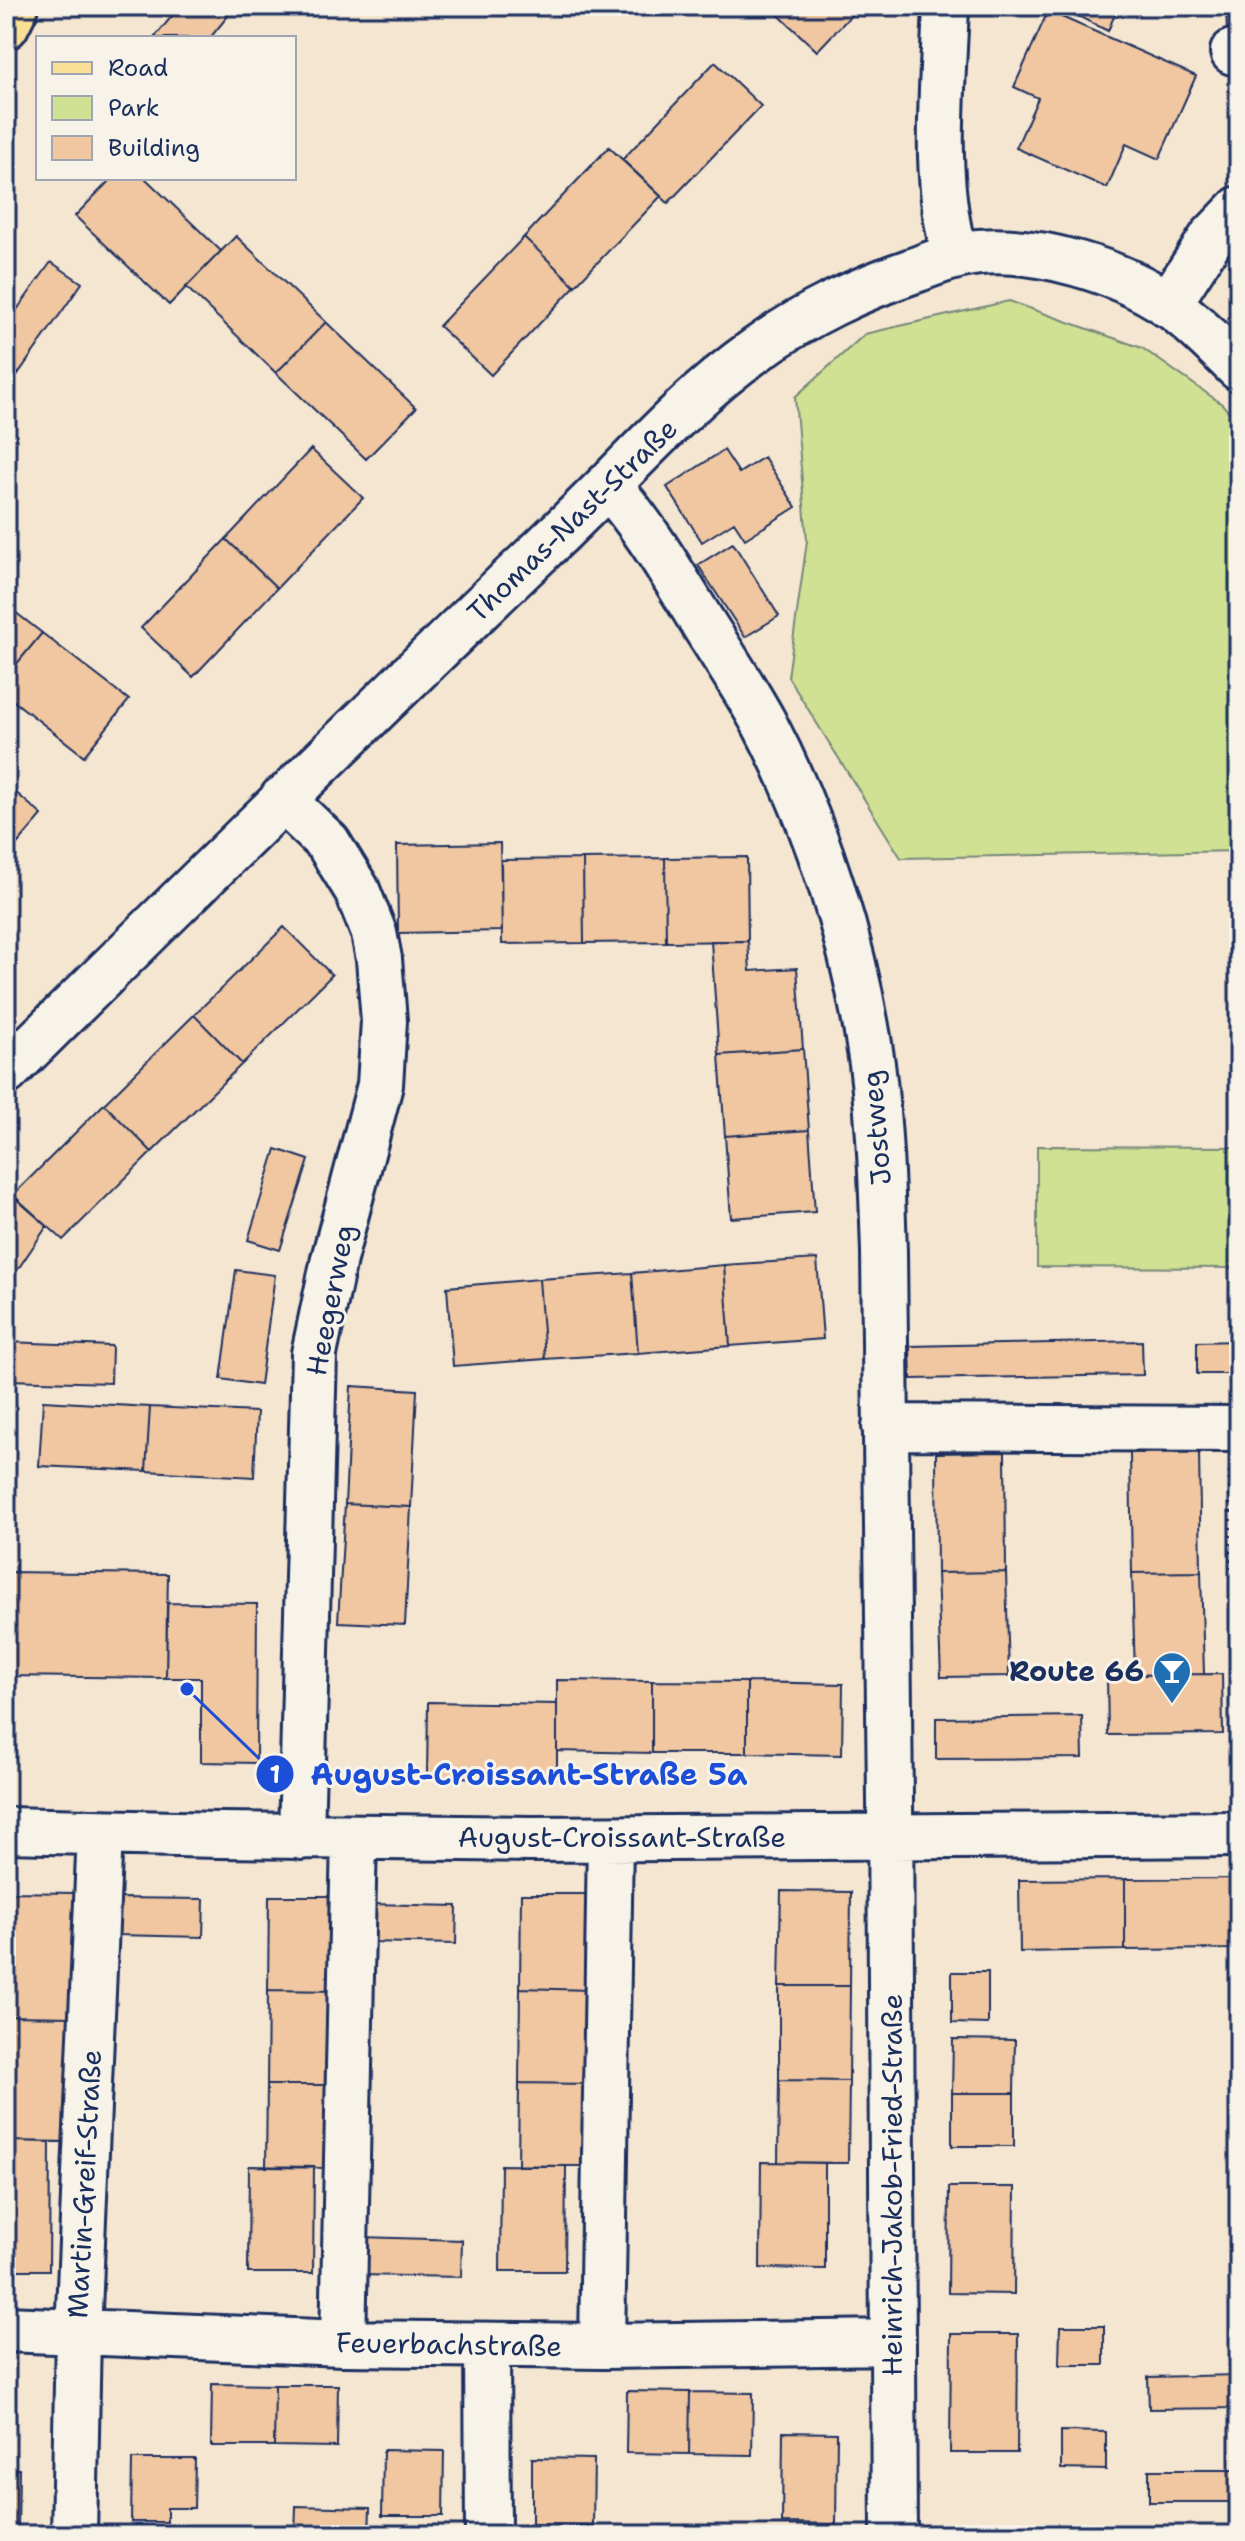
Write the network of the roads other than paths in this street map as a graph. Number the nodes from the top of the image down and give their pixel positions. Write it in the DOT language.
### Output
graph roads {
  1 [pos="16,6"];
  2 [pos="946,6"];
  3 [pos="6,26"];
  4 [pos="1239,209"];
  5 [pos="955,256"];
  6 [pos="1168,305"];
  7 [pos="1239,368"];
  8 [pos="608,485"];
  9 [pos="282,799"];
  10 [pos="6,1072"];
  11 [pos="885,1427"];
  12 [pos="1234,1429"];
  13 [pos="6,1830"];
  14 [pos="100,1833"];
  15 [pos="1238,1834"];
  16 [pos="890,1836"];
  17 [pos="301,1837"];
  18 [pos="354,1837"];
  19 [pos="610,1839"];
  20 [pos="6,2329"];
  21 [pos="78,2333"];
  22 [pos="892,2342"];
  23 [pos="343,2343"];
  24 [pos="487,2345"];
  25 [pos="602,2346"];
  26 [pos="74,2535"];
  27 [pos="488,2535"];
  28 [pos="894,2535"];
  1 -- 3 [label="main road"];
  2 -- 5 [label="street"];
  4 -- 6 [label="street"];
  5 -- 6 [label="street, Thomas-Nast-Straße"];
  5 -- 8 [label="street, Thomas-Nast-Straße"];
  6 -- 7 [label="street, Thomas-Nast-Straße"];
  8 -- 9 [label="street, Thomas-Nast-Straße"];
  8 -- 11 [label="street, Jostweg"];
  9 -- 10 [label="street, Thomas-Nast-Straße"];
  9 -- 17 [label="street, Heegerweg"];
  11 -- 12 [label="street"];
  11 -- 16 [label="street, Jostweg"];
  13 -- 14 [label="street, August-Croissant-Straße"];
  14 -- 17 [label="street, August-Croissant-Straße"];
  14 -- 21 [label="street, Martin-Greif-Straße"];
  15 -- 16 [label="street, August-Croissant-Straße"];
  16 -- 19 [label="street, August-Croissant-Straße"];
  16 -- 22 [label="street, Heinrich-Jakob-Fried-Straße"];
  17 -- 18 [label="street, August-Croissant-Straße"];
  18 -- 19 [label="street, August-Croissant-Straße"];
  18 -- 23 [label="street"];
  19 -- 25 [label="street"];
  20 -- 21 [label="street, Feuerbachstraße"];
  21 -- 23 [label="street, Feuerbachstraße"];
  21 -- 26 [label="street, Martin-Greif-Straße"];
  22 -- 25 [label="street, Feuerbachstraße"];
  22 -- 28 [label="street, Heinrich-Jakob-Fried-Straße"];
  23 -- 24 [label="street, Feuerbachstraße"];
  24 -- 25 [label="street, Feuerbachstraße"];
  24 -- 27 [label="street"];
}
